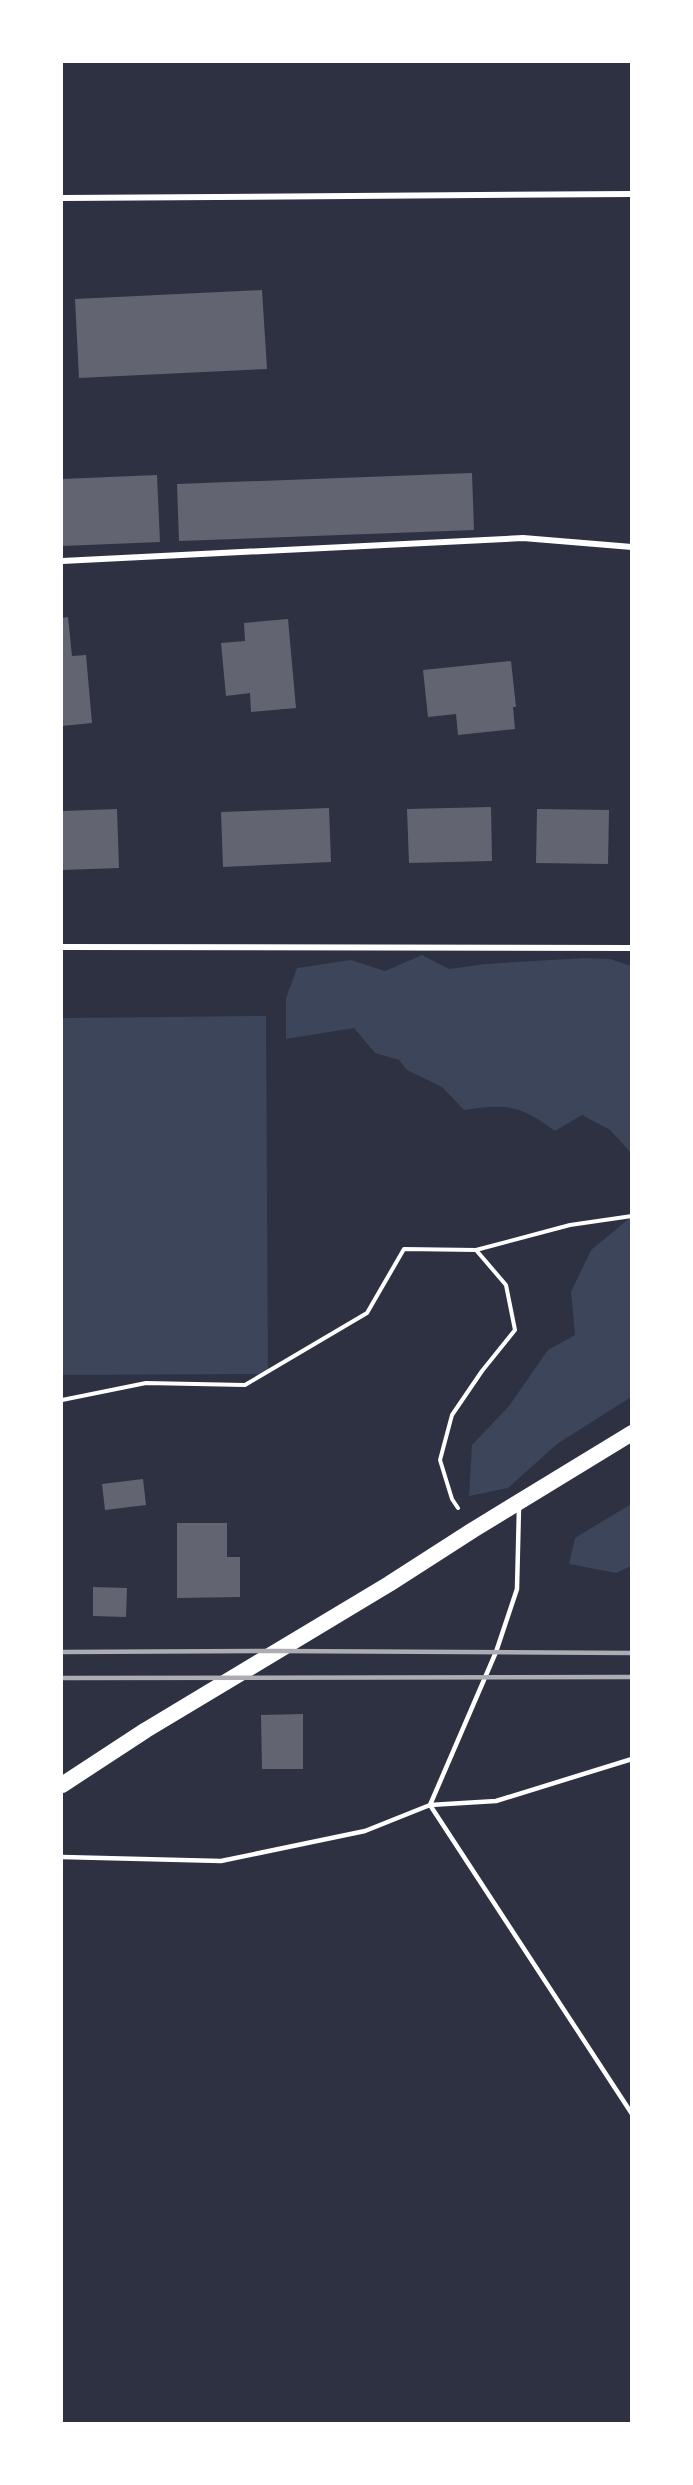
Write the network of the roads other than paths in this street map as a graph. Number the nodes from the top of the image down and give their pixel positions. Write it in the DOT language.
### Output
graph roads {
  1 [pos="632,194"];
  2 [pos="62,198"];
  3 [pos="632,547"];
  4 [pos="62,561"];
  5 [pos="62,947"];
  6 [pos="632,948"];
  7 [pos="632,1433"];
  8 [pos="519,1501"];
  9 [pos="632,1759"];
  10 [pos="62,1785"];
  11 [pos="430,1804"];
  12 [pos="62,1857"];
  13 [pos="632,2114"];
  1 -- 2 [label="street"];
  3 -- 4 [label="street"];
  5 -- 6 [label="street"];
  7 -- 8 [label="highway"];
  8 -- 10 [label="highway"];
  8 -- 11 [label="lane"];
  9 -- 11 [label="lane"];
  11 -- 12 [label="lane"];
  11 -- 13 [label="lane"];
}
